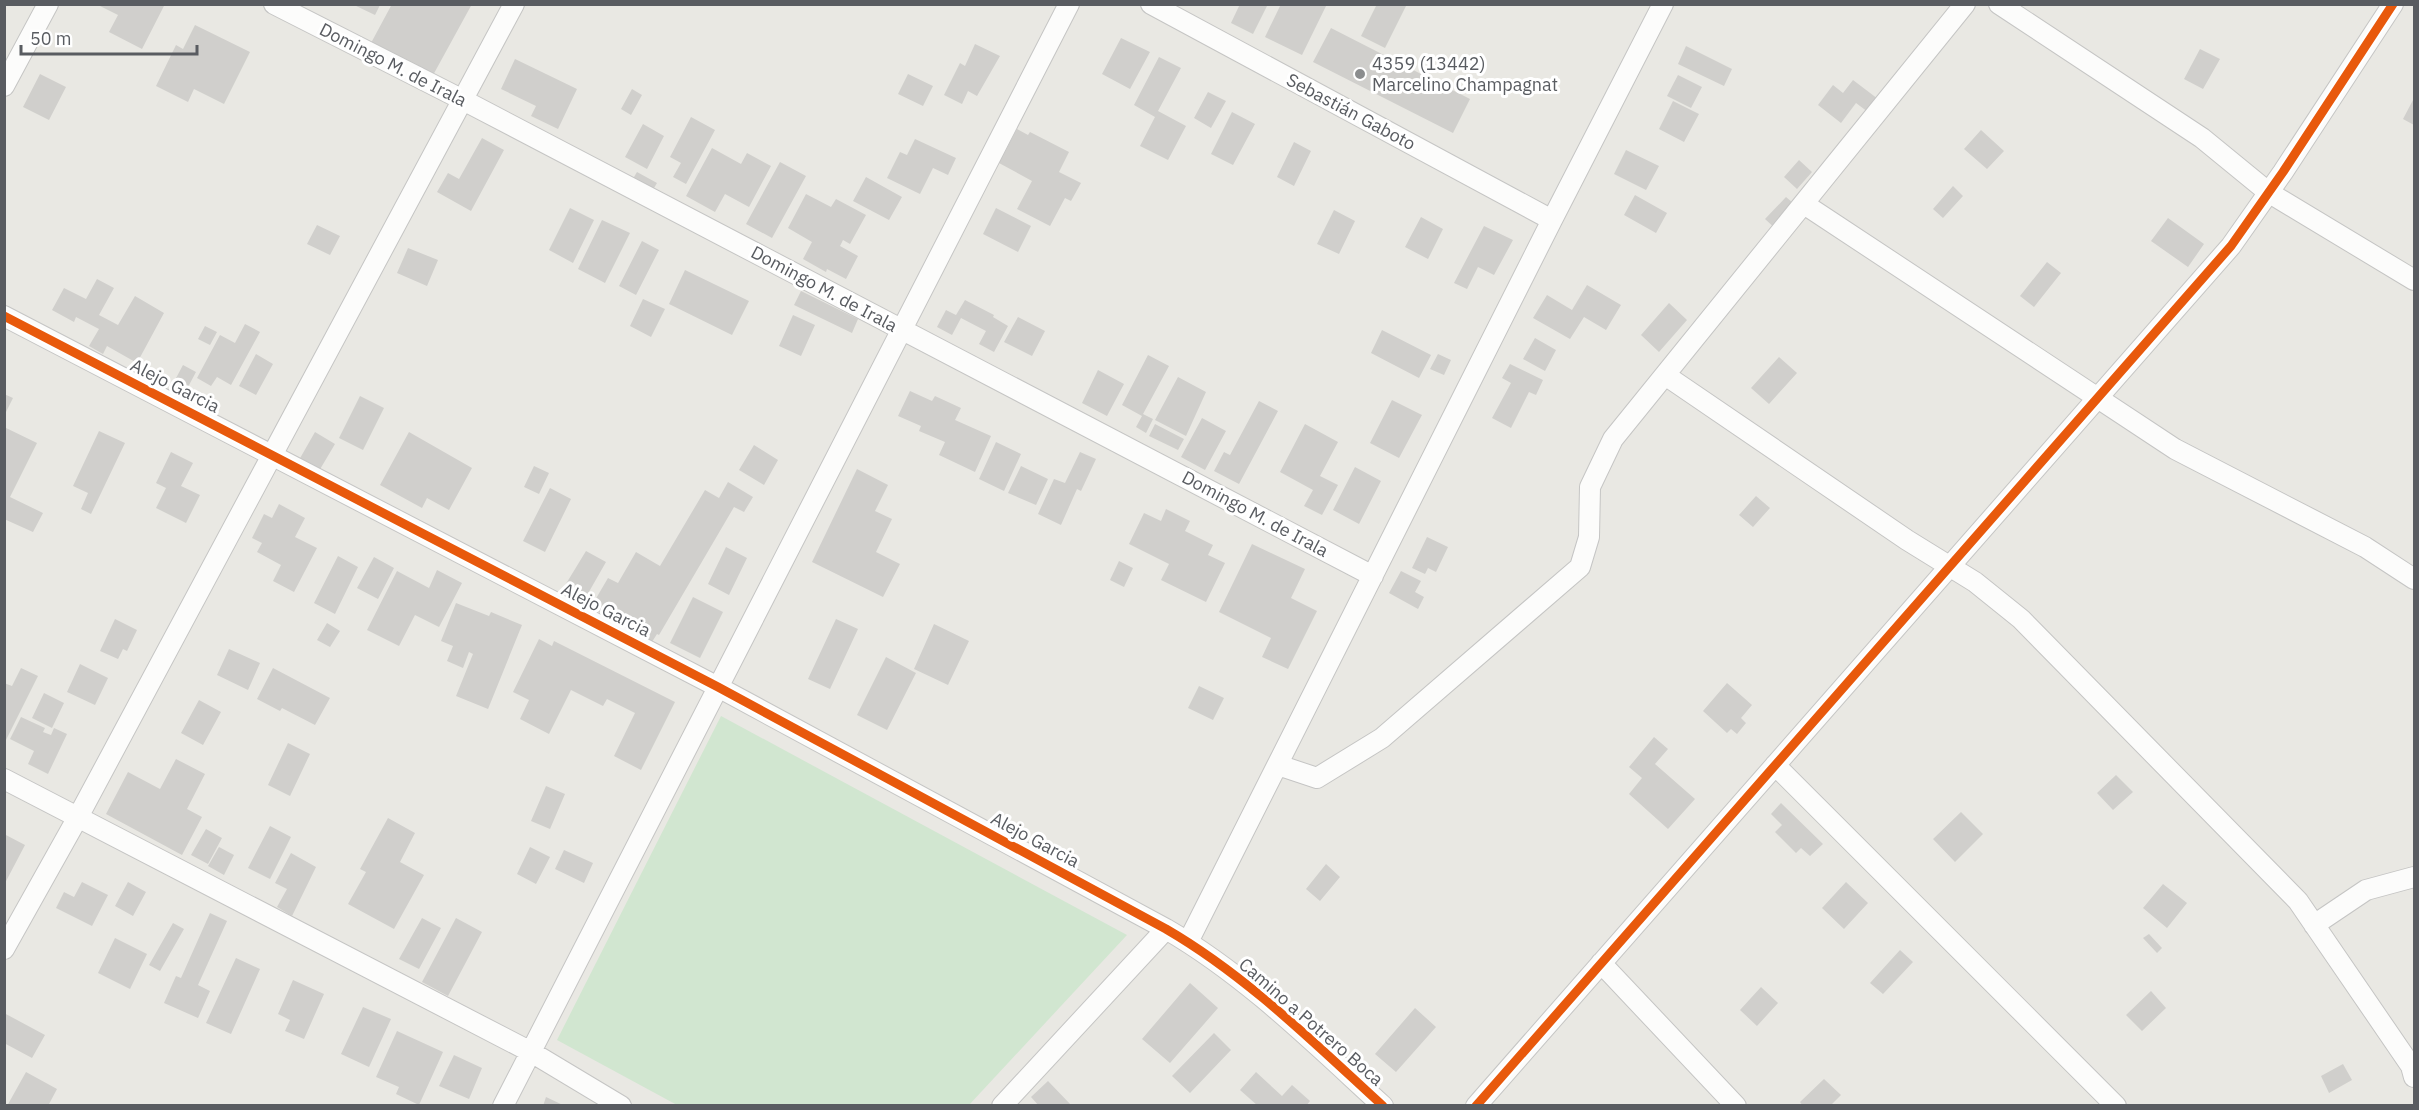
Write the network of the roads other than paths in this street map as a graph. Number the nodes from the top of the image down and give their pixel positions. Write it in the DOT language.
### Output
graph roads {
  1 [pos="48,4"];
  2 [pos="274,4"];
  3 [pos="514,4"];
  4 [pos="1068,4"];
  5 [pos="1151,4"];
  6 [pos="1663,4"];
  7 [pos="1965,4"];
  8 [pos="1999,4"];
  9 [pos="2393,4"];
  10 [pos="4,87"];
  11 [pos="463,100"];
  12 [pos="2268,192"];
  13 [pos="1804,204"];
  14 [pos="1552,220"];
  15 [pos="2415,280"];
  16 [pos="4,316"];
  17 [pos="902,329"];
  18 [pos="1665,375"];
  19 [pos="2098,398"];
  20 [pos="273,455"];
  21 [pos="1949,567"];
  22 [pos="1373,576"];
  23 [pos="2415,579"];
  24 [pos="718,687"];
  25 [pos="1278,765"];
  26 [pos="1775,765"];
  27 [pos="4,779"];
  28 [pos="78,817"];
  29 [pos="2415,877"];
  30 [pos="2314,925"];
  31 [pos="1166,930"];
  32 [pos="1188,942"];
  33 [pos="4,949"];
  34 [pos="1601,963"];
  35 [pos="531,1052"];
  36 [pos="2415,1077"];
  37 [pos="503,1106"];
  38 [pos="621,1106"];
  39 [pos="1002,1106"];
  40 [pos="1383,1106"];
  41 [pos="1476,1106"];
  42 [pos="1736,1106"];
  43 [pos="2116,1106"];
  1 -- 10 [label="street"];
  2 -- 11 [label="street, Domingo M. de Irala"];
  3 -- 11 [label="street"];
  4 -- 17 [label="street"];
  5 -- 14 [label="street, Sebastián Gaboto"];
  6 -- 14 [label="street"];
  7 -- 13 [label="street"];
  8 -- 12 [label="street"];
  9 -- 12 [label="street"];
  11 -- 17 [label="street, Domingo M. de Irala"];
  11 -- 20 [label="street"];
  12 -- 15 [label="street"];
  12 -- 19 [label="street"];
  13 -- 18 [label="street"];
  13 -- 19 [label="street"];
  14 -- 22 [label="street"];
  16 -- 20 [label="street, Alejo Garcia"];
  17 -- 22 [label="street, Domingo M. de Irala"];
  17 -- 24 [label="street"];
  18 -- 21 [label="street"];
  18 -- 25 [label="street"];
  19 -- 21 [label="street"];
  19 -- 23 [label="street"];
  20 -- 24 [label="street, Alejo Garcia"];
  20 -- 28 [label="street"];
  21 -- 26 [label="street"];
  21 -- 30 [label="street"];
  22 -- 25 [label="street"];
  24 -- 31 [label="street, Alejo Garcia"];
  24 -- 35 [label="street"];
  25 -- 32 [label="street"];
  26 -- 34 [label="street"];
  26 -- 43 [label="street"];
  27 -- 28 [label="street"];
  28 -- 33 [label="street"];
  28 -- 35 [label="street"];
  29 -- 30 [label="street"];
  30 -- 36 [label="street"];
  31 -- 32 [label="street, Alejo Garcia"];
  31 -- 39 [label="street"];
  32 -- 40 [label="street, Camino a Potrero Boca"];
  34 -- 41 [label="street"];
  34 -- 42 [label="street"];
  35 -- 37 [label="street"];
  35 -- 38 [label="street"];
}
